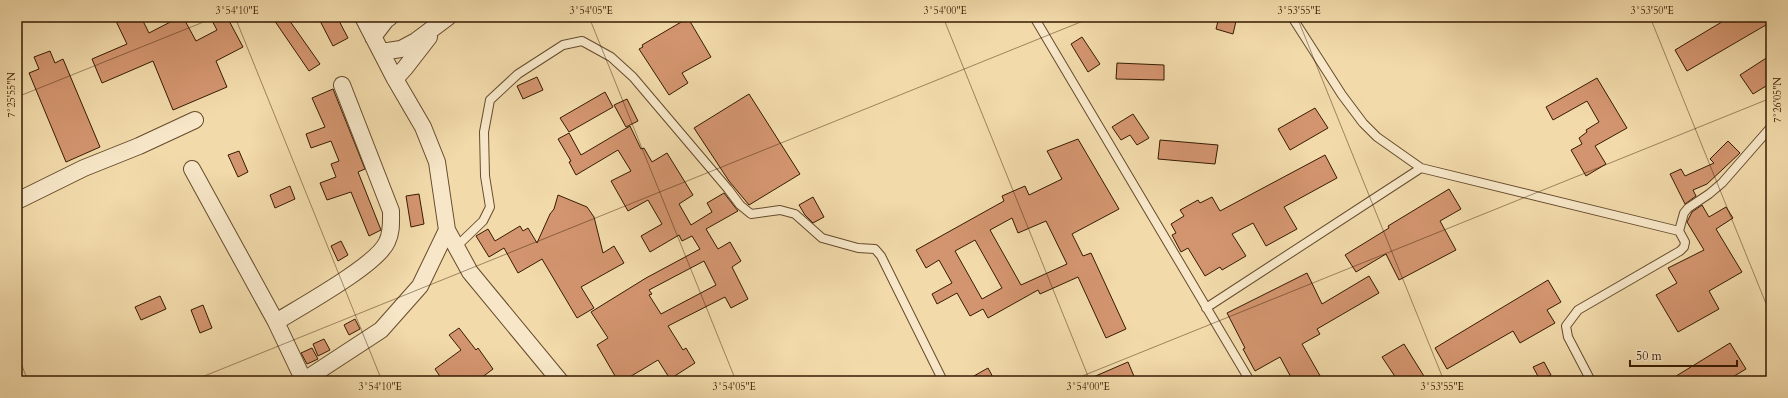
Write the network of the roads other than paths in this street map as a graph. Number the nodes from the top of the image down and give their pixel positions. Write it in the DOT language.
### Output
graph roads {
  1 [pos="363,17"];
  2 [pos="390,17"];
  3 [pos="1034,17"];
  4 [pos="1292,17"];
  5 [pos="443,21"];
  6 [pos="373,37"];
  7 [pos="381,52"];
  8 [pos="395,79"];
  9 [pos="342,85"];
  10 [pos="195,120"];
  11 [pos="1771,127"];
  12 [pos="1421,168"];
  13 [pos="192,169"];
  14 [pos="17,201"];
  15 [pos="447,230"];
  16 [pos="1679,231"];
  17 [pos="456,247"];
  18 [pos="1206,308"];
  19 [pos="276,322"];
  20 [pos="304,381"];
  21 [pos="560,381"];
  22 [pos="944,381"];
  23 [pos="1250,381"];
  24 [pos="1591,381"];
  1 -- 6 [label="street"];
  2 -- 6 [label="street"];
  3 -- 18 [label="lane"];
  4 -- 12 [label="lane"];
  5 -- 7 [label="street"];
  5 -- 8 [label="street"];
  6 -- 7 [label="street"];
  7 -- 8 [label="street"];
  8 -- 15 [label="street"];
  9 -- 19 [label="street"];
  10 -- 14 [label="street"];
  11 -- 16 [label="lane"];
  12 -- 16 [label="lane"];
  12 -- 18 [label="lane"];
  13 -- 19 [label="street"];
  15 -- 17 [label="street"];
  15 -- 20 [label="street"];
  16 -- 24 [label="lane"];
  17 -- 21 [label="street"];
  17 -- 22 [label="lane"];
  18 -- 23 [label="lane"];
  19 -- 20 [label="street"];
}
